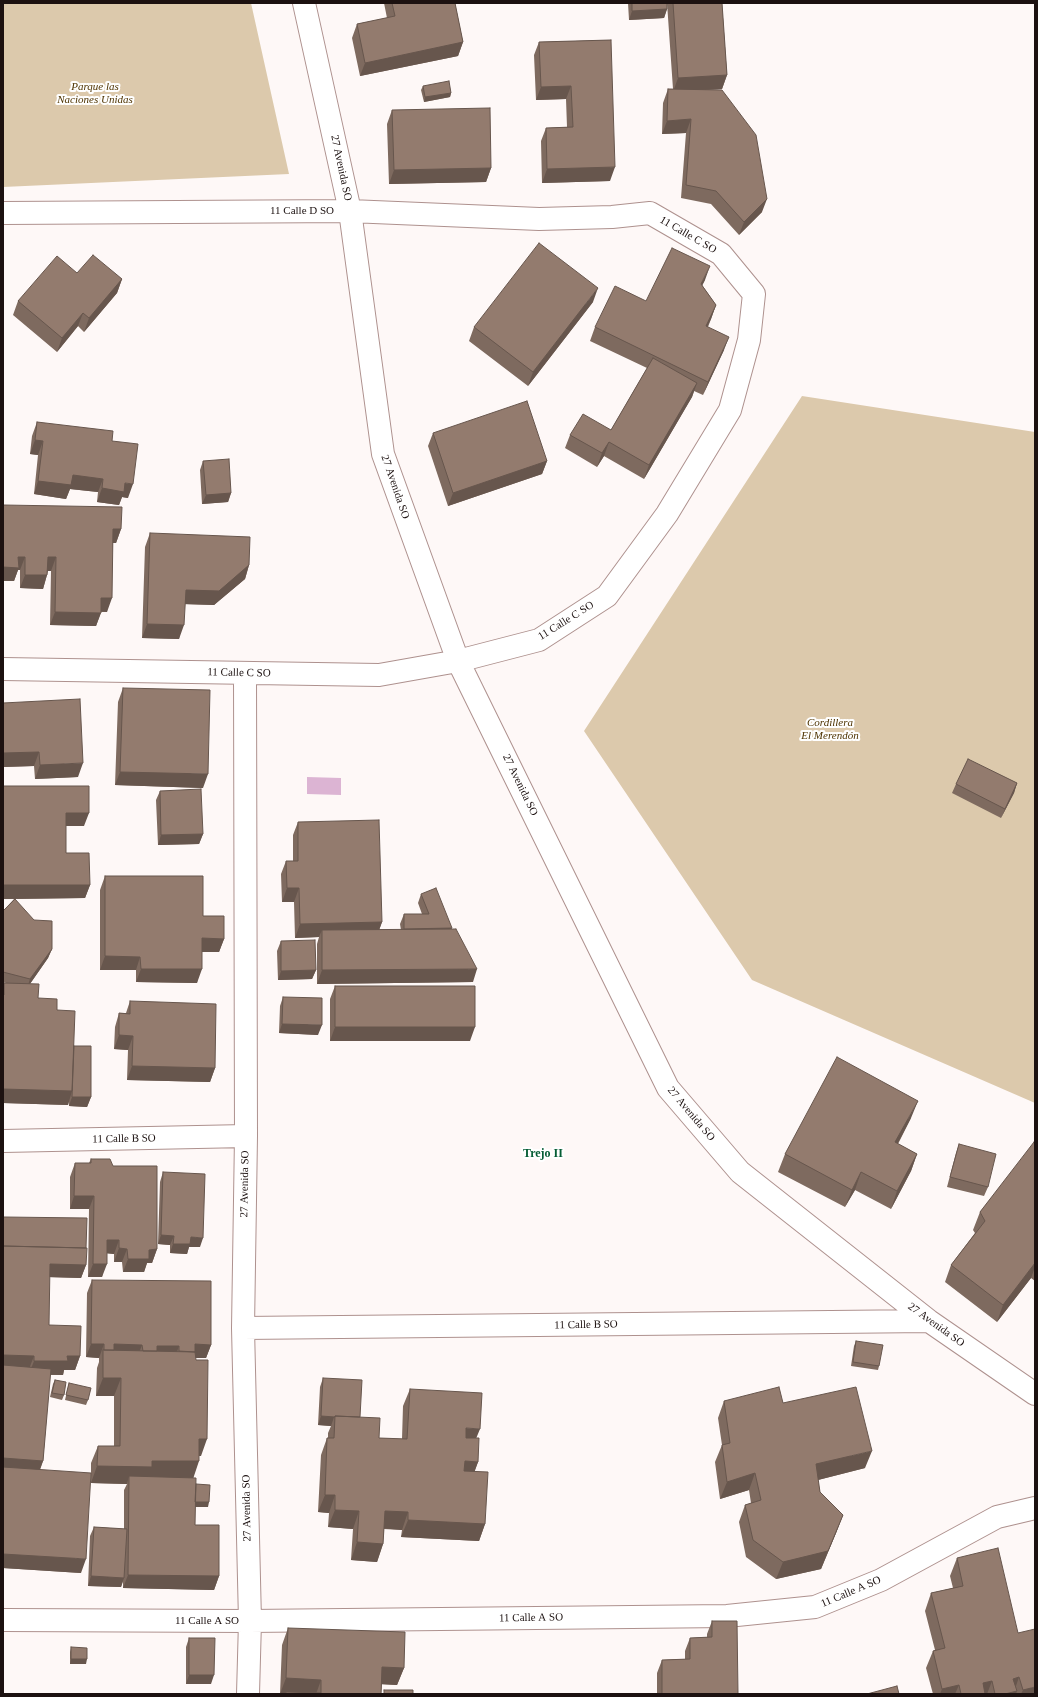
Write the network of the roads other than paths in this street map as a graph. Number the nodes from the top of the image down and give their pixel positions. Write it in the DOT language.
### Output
graph roads {
  1 [pos="304,3"];
  2 [pos="350,211"];
  3 [pos="3,213"];
  4 [pos="650,214"];
  5 [pos="458,661"];
  6 [pos="3,669"];
  7 [pos="245,674"];
  8 [pos="246,1136"];
  9 [pos="3,1141"];
  10 [pos="929,1321"];
  11 [pos="243,1328"];
  12 [pos="1035,1394"];
  13 [pos="1035,1508"];
  14 [pos="3,1620"];
  15 [pos="250,1621"];
  16 [pos="248,1694"];
  1 -- 2 [label="street, 27 Avenida SO"];
  2 -- 3 [label="street, 11 Calle D SO"];
  2 -- 4 [label="street, 11 Calle D SO"];
  2 -- 5 [label="street, 27 Avenida SO"];
  4 -- 5 [label="street, 11 Calle C SO"];
  5 -- 7 [label="street, 11 Calle C SO"];
  5 -- 10 [label="street, 27 Avenida SO"];
  6 -- 7 [label="street, 11 Calle C SO"];
  7 -- 8 [label="street, 27 Avenida SO"];
  8 -- 9 [label="street, 11 Calle B SO"];
  8 -- 11 [label="street, 27 Avenida SO"];
  10 -- 11 [label="street, 11 Calle B SO"];
  10 -- 12 [label="street, 27 Avenida SO"];
  11 -- 15 [label="street, 27 Avenida SO"];
  13 -- 15 [label="street, 11 Calle A SO"];
  14 -- 15 [label="street, 11 Calle A SO"];
  15 -- 16 [label="street, 27 Avenida SO"];
}
